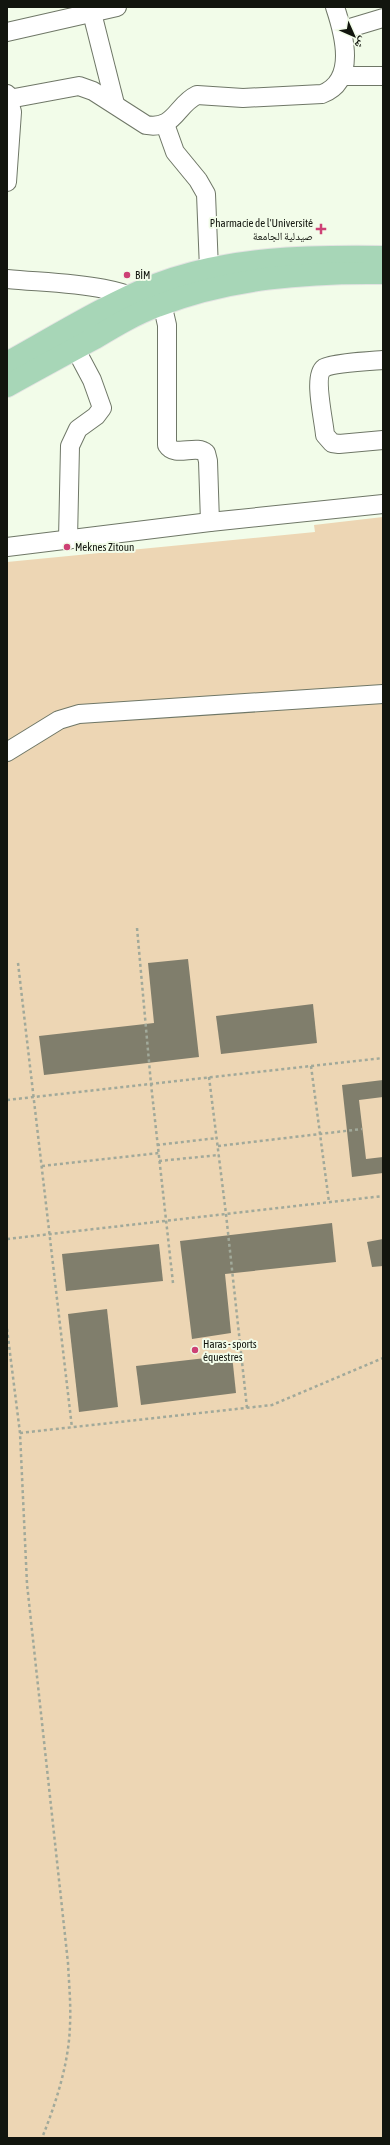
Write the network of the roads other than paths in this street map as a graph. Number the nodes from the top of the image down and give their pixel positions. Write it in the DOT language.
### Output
graph roads {
  1 [pos="114,7"];
  2 [pos="335,7"];
  3 [pos="58,13"];
  4 [pos="92,13"];
  5 [pos="383,18"];
  6 [pos="343,30"];
  7 [pos="7,32"];
  8 [pos="342,76"];
  9 [pos="383,76"];
  10 [pos="115,104"];
  11 [pos="9,105"];
  12 [pos="165,124"];
  13 [pos="7,182"];
  14 [pos="383,257"];
  15 [pos="209,269"];
  16 [pos="383,273"];
  17 [pos="7,279"];
  18 [pos="132,295"];
  19 [pos="156,306"];
  20 [pos="75,348"];
  21 [pos="383,360"];
  22 [pos="7,363"];
  23 [pos="7,386"];
  24 [pos="383,440"];
  25 [pos="383,504"];
  26 [pos="210,522"];
  27 [pos="68,540"];
  28 [pos="7,547"];
  29 [pos="383,694"];
  30 [pos="7,752"];
  1 -- 4 [label="street"];
  2 -- 6 [label="street"];
  3 -- 4 [label="street"];
  3 -- 7 [label="street"];
  4 -- 10 [label="street"];
  5 -- 6 [label="street"];
  6 -- 8 [label="street"];
  8 -- 9 [label="street"];
  8 -- 12 [label="street"];
  10 -- 11 [label="street"];
  10 -- 12 [label="street"];
  11 -- 13 [label="street"];
  12 -- 15 [label="street"];
  14 -- 15 [label="main road"];
  15 -- 18 [label="main road"];
  16 -- 19 [label="main road"];
  17 -- 18 [label="street"];
  18 -- 19 [label="street"];
  18 -- 22 [label="main road"];
  19 -- 20 [label="main road"];
  19 -- 26 [label="street"];
  20 -- 23 [label="main road"];
  20 -- 27 [label="street"];
  21 -- 24 [label="street"];
  25 -- 26 [label="street"];
  26 -- 27 [label="street"];
  27 -- 28 [label="street"];
  29 -- 30 [label="street"];
}
